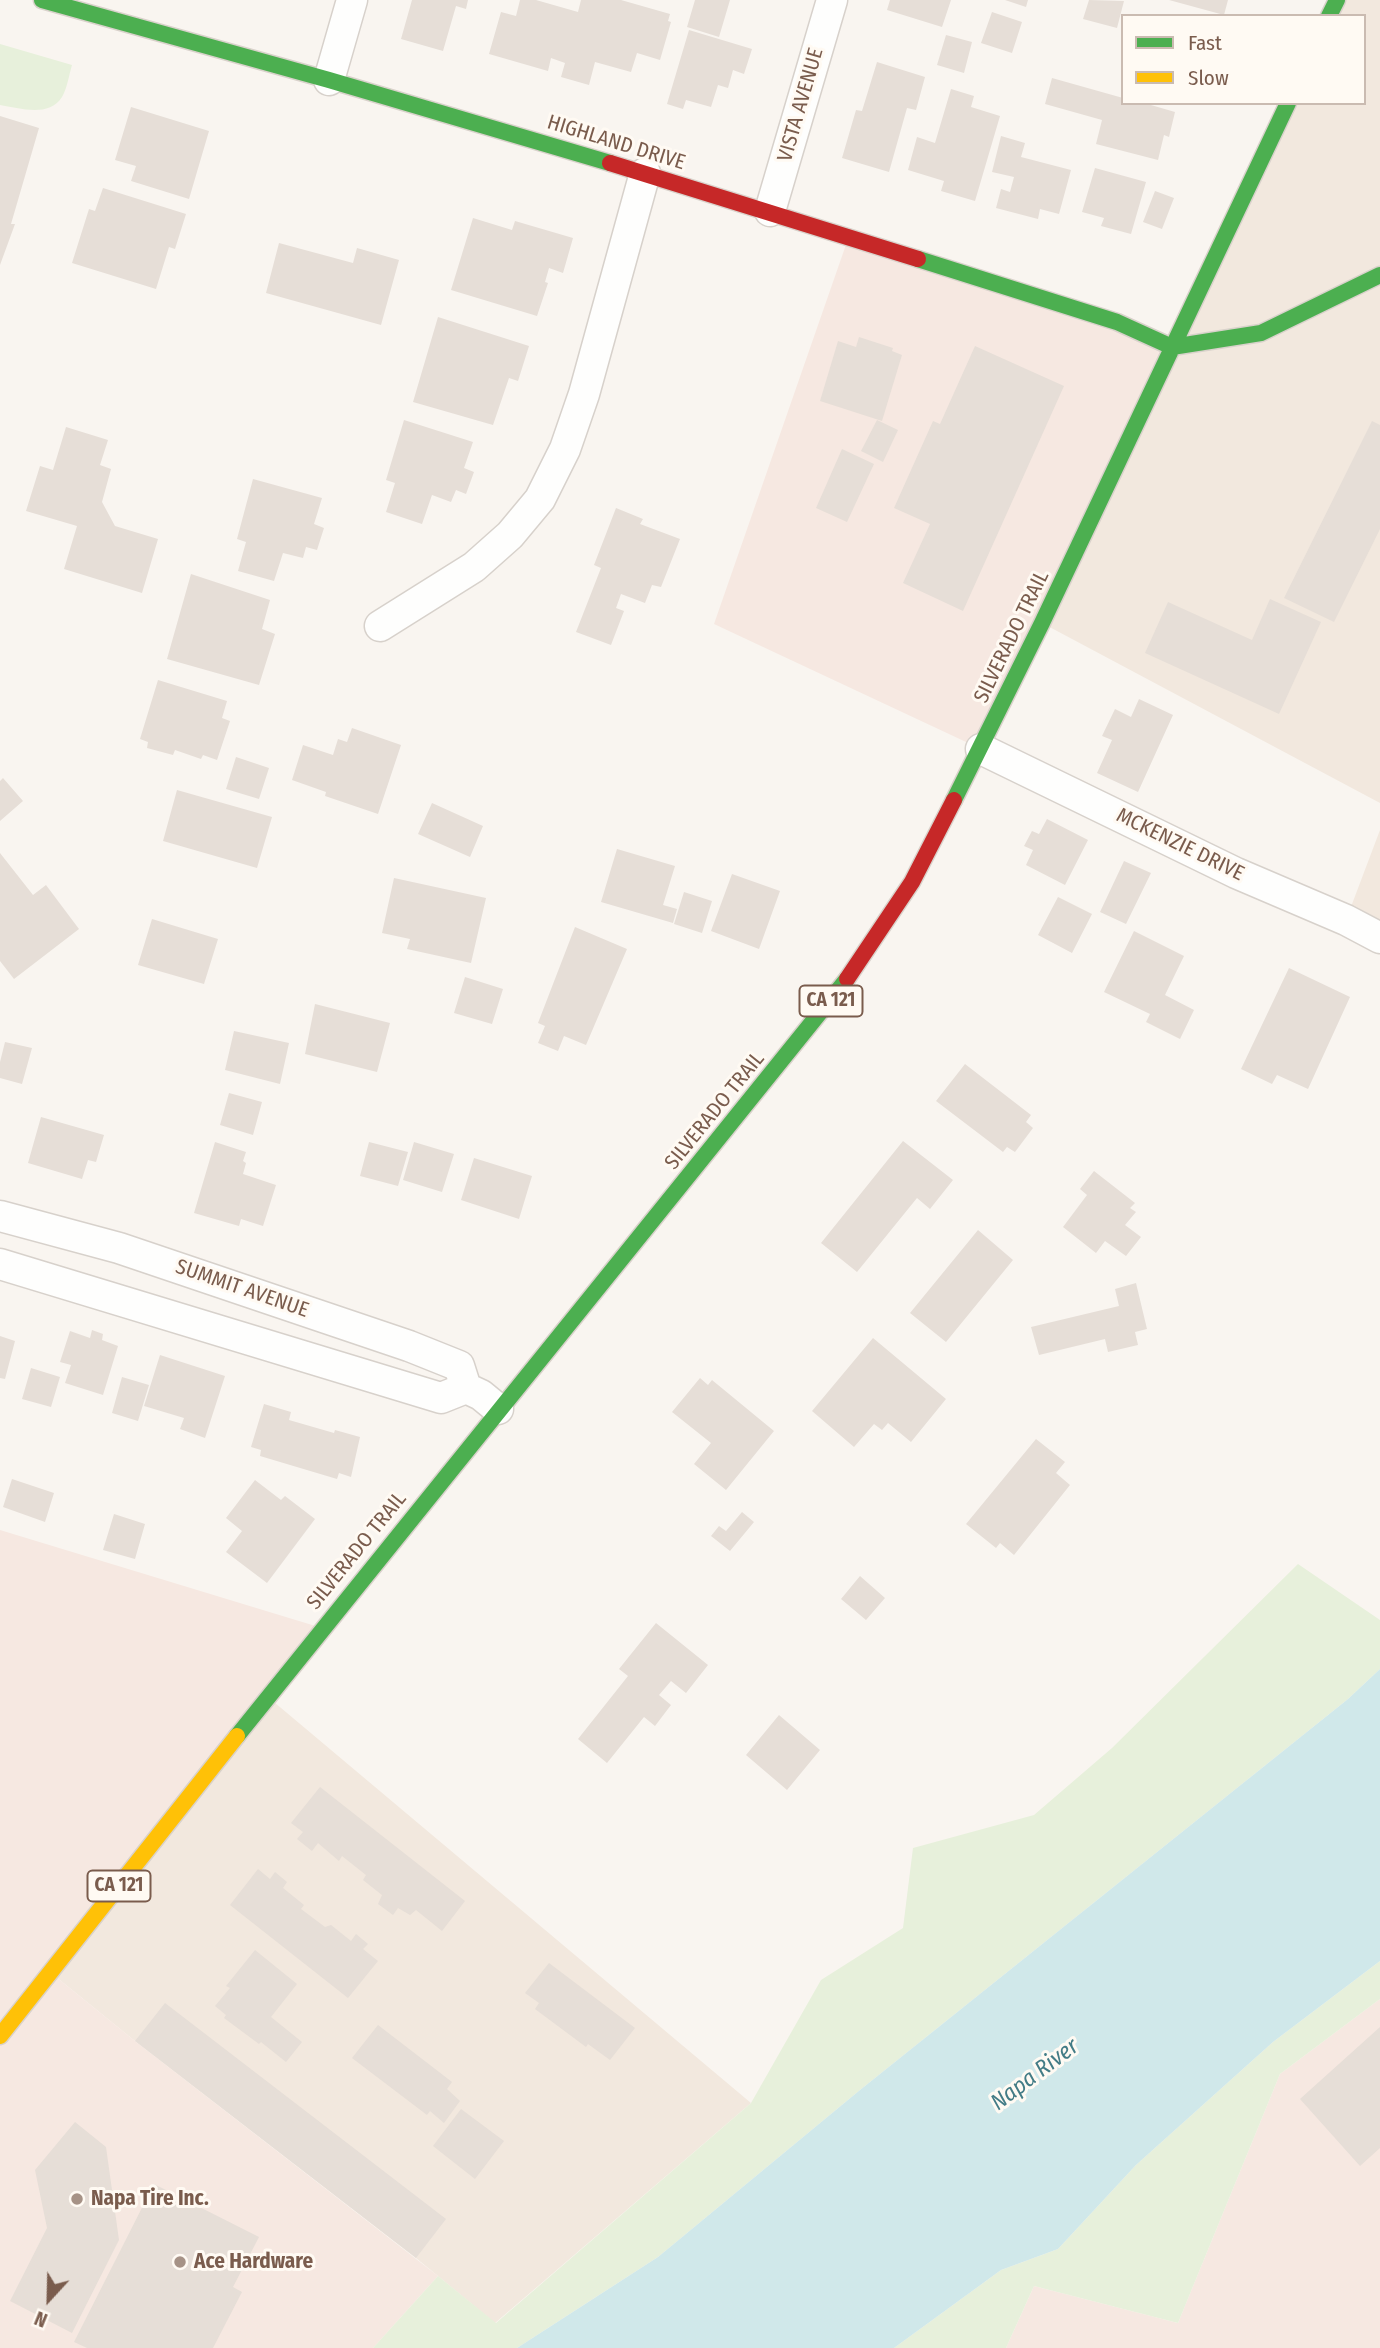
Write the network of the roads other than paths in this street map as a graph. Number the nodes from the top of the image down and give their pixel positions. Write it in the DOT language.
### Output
graph roads {
  1 [pos="42,0"];
  2 [pos="352,0"];
  3 [pos="832,0"];
  4 [pos="329,80"];
  5 [pos="1287,105"];
  6 [pos="645,173"];
  7 [pos="770,211"];
  8 [pos="1380,275"];
  9 [pos="1172,347"];
  10 [pos="380,626"];
  11 [pos="981,749"];
  12 [pos="1380,915"];
  13 [pos="1346,920"];
  14 [pos="1380,938"];
  15 [pos="0,1216"];
  16 [pos="0,1264"];
  17 [pos="466,1388"];
  18 [pos="498,1409"];
  19 [pos="0,2036"];
  1 -- 4 [label="main road, HIGHLAND DRIVE"];
  2 -- 4 [label="street"];
  3 -- 7 [label="street, VISTA AVENUE"];
  4 -- 6 [label="main road, HIGHLAND DRIVE"];
  5 -- 9 [label="main road, SILVERADO TRAIL / CA 121"];
  6 -- 7 [label="main road, HIGHLAND DRIVE"];
  6 -- 10 [label="street"];
  7 -- 9 [label="main road, HIGHLAND DRIVE"];
  8 -- 9 [label="main road"];
  9 -- 11 [label="main road, SILVERADO TRAIL / CA 121"];
  11 -- 13 [label="street, MCKENZIE DRIVE"];
  11 -- 18 [label="main road, SILVERADO TRAIL / CA 121"];
  12 -- 13 [label="street"];
  13 -- 14 [label="street, MCKENZIE DRIVE"];
  15 -- 17 [label="street, SUMMIT AVENUE"];
  16 -- 17 [label="street, SUMMIT AVENUE"];
  17 -- 18 [label="street, SUMMIT AVENUE"];
  18 -- 19 [label="main road, SILVERADO TRAIL / CA 121"];
}
